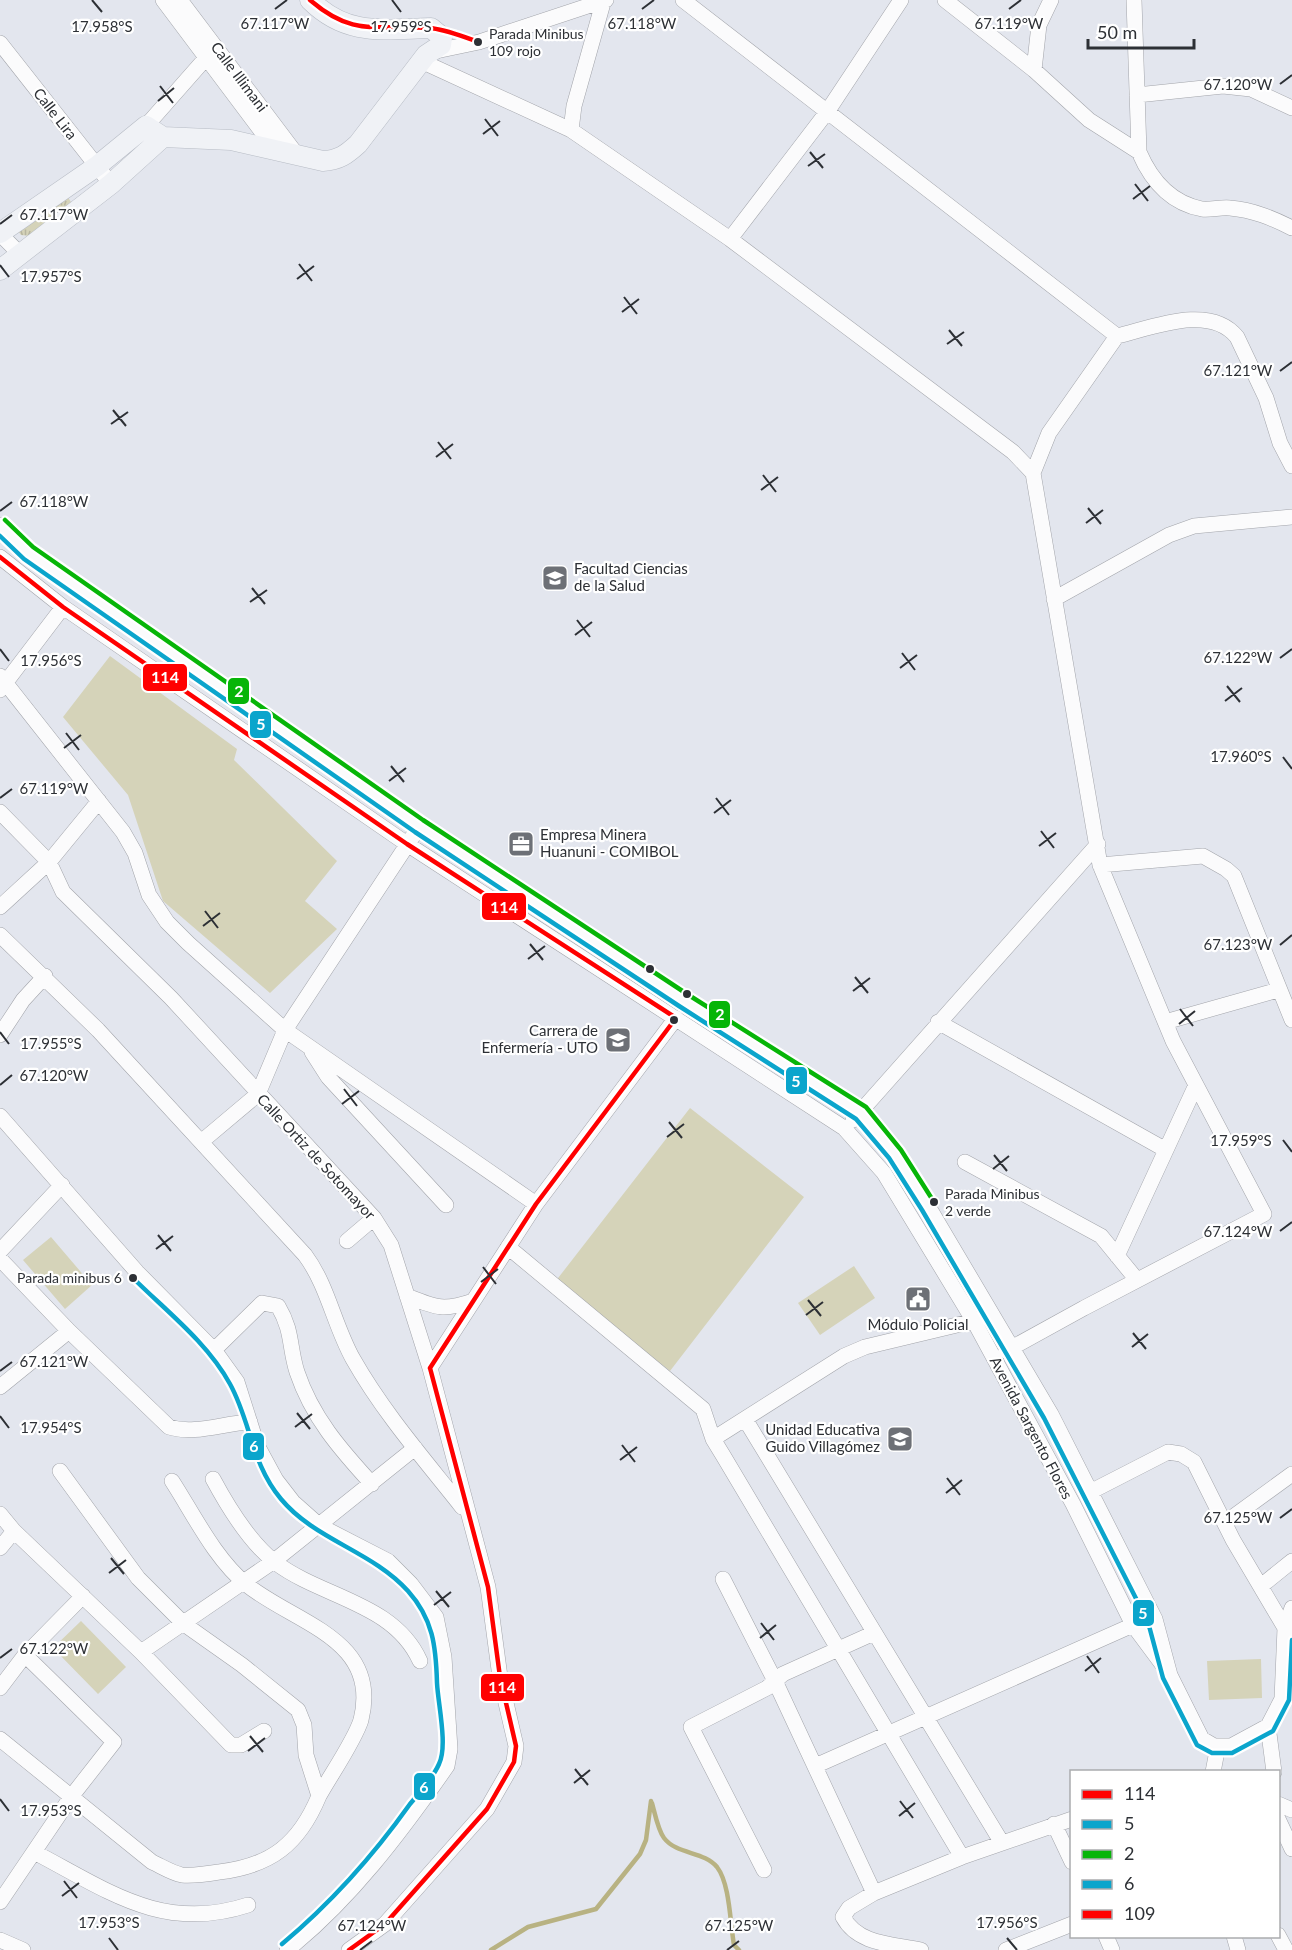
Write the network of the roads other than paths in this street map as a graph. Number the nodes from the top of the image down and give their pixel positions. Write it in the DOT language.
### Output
graph roads {
  1 [pos="163,0"];
  2 [pos="180,0"];
  3 [pos="310,0"];
  4 [pos="683,0"];
  5 [pos="901,0"];
  6 [pos="945,0"];
  7 [pos="1051,0"];
  8 [pos="1134,0"];
  9 [pos="604,2"];
  10 [pos="431,28"];
  11 [pos="479,42"];
  12 [pos="0,43"];
  13 [pos="212,52"];
  14 [pos="429,56"];
  15 [pos="1034,70"];
  16 [pos="1137,95"];
  17 [pos="1292,108"];
  18 [pos="827,112"];
  19 [pos="146,126"];
  20 [pos="571,130"];
  21 [pos="163,137"];
  22 [pos="277,152"];
  23 [pos="1139,152"];
  24 [pos="297,155"];
  25 [pos="96,166"];
  26 [pos="111,184"];
  27 [pos="1292,228"];
  28 [pos="0,234"];
  29 [pos="730,239"];
  30 [pos="20,254"];
  31 [pos="0,270"];
  32 [pos="1117,336"];
  33 [pos="1292,466"];
  34 [pos="1033,474"];
  35 [pos="1292,517"];
  36 [pos="0,525"];
  37 [pos="0,557"];
  38 [pos="1054,599"];
  39 [pos="63,607"];
  40 [pos="2,683"];
  41 [pos="99,801"];
  42 [pos="0,812"];
  43 [pos="419,826"];
  44 [pos="407,844"];
  45 [pos="1098,844"];
  46 [pos="49,862"];
  47 [pos="1100,865"];
  48 [pos="0,907"];
  49 [pos="0,935"];
  50 [pos="646,975"];
  51 [pos="45,976"];
  52 [pos="1278,990"];
  53 [pos="635,992"];
  54 [pos="676,1018"];
  55 [pos="1292,1020"];
  56 [pos="938,1022"];
  57 [pos="1165,1022"];
  58 [pos="285,1030"];
  59 [pos="0,1035"];
  60 [pos="307,1045"];
  61 [pos="1196,1085"];
  62 [pos="258,1094"];
  63 [pos="861,1113"];
  64 [pos="0,1116"];
  65 [pos="844,1128"];
  66 [pos="201,1142"];
  67 [pos="1166,1150"];
  68 [pos="965,1162"];
  69 [pos="62,1185"];
  70 [pos="536,1204"];
  71 [pos="446,1206"];
  72 [pos="374,1218"];
  73 [pos="347,1241"];
  74 [pos="508,1247"];
  75 [pos="0,1251"];
  76 [pos="1117,1256"];
  77 [pos="0,1259"];
  78 [pos="1137,1280"];
  79 [pos="407,1296"];
  80 [pos="473,1301"];
  81 [pos="993,1314"];
  82 [pos="975,1323"];
  83 [pos="69,1331"];
  84 [pos="1013,1348"];
  85 [pos="214,1350"];
  86 [pos="993,1357"];
  87 [pos="430,1368"];
  88 [pos="0,1387"];
  89 [pos="745,1419"];
  90 [pos="250,1422"];
  91 [pos="713,1439"];
  92 [pos="415,1448"];
  93 [pos="1079,1467"];
  94 [pos="60,1471"];
  95 [pos="1292,1474"];
  96 [pos="1058,1476"];
  97 [pos="213,1479"];
  98 [pos="172,1481"];
  99 [pos="372,1484"];
  100 [pos="1092,1491"];
  101 [pos="466,1512"];
  102 [pos="0,1514"];
  103 [pos="1226,1522"];
  104 [pos="320,1526"];
  105 [pos="14,1531"];
  106 [pos="0,1548"];
  107 [pos="274,1561"];
  108 [pos="1292,1562"];
  109 [pos="723,1580"];
  110 [pos="244,1583"];
  111 [pos="1261,1586"];
  112 [pos="83,1596"];
  113 [pos="1292,1608"];
  114 [pos="1155,1618"];
  115 [pos="184,1624"];
  116 [pos="1133,1625"];
  117 [pos="1285,1628"];
  118 [pos="874,1633"];
  119 [pos="1288,1645"];
  120 [pos="838,1648"];
  121 [pos="141,1652"];
  122 [pos="25,1656"];
  123 [pos="420,1661"];
  124 [pos="1288,1672"];
  125 [pos="1170,1675"];
  126 [pos="775,1681"];
  127 [pos="0,1688"];
  128 [pos="927,1716"];
  129 [pos="1269,1726"];
  130 [pos="264,1731"];
  131 [pos="889,1733"];
  132 [pos="0,1739"];
  133 [pos="1218,1746"];
  134 [pos="815,1766"];
  135 [pos="1214,1770"];
  136 [pos="1274,1770"];
  137 [pos="319,1796"];
  138 [pos="71,1797"];
  139 [pos="1070,1819"];
  140 [pos="1280,1823"];
  141 [pos="1054,1824"];
  142 [pos="1002,1843"];
  143 [pos="1292,1849"];
  144 [pos="34,1852"];
  145 [pos="963,1857"];
  146 [pos="1070,1860"];
  147 [pos="764,1870"];
  148 [pos="874,1893"];
  149 [pos="0,1902"];
  150 [pos="248,1905"];
  151 [pos="1070,1924"];
  152 [pos="0,1940"];
  153 [pos="23,1950"];
  154 [pos="287,1950"];
  155 [pos="349,1950"];
  156 [pos="921,1950"];
  157 [pos="1006,1950"];
  1 -- 13 [label="street, Calle Illimani"];
  2 -- 13 [label="street, Calle Illimani"];
  3 -- 10 [label="main road"];
  4 -- 18 [label="street"];
  5 -- 18 [label="street"];
  6 -- 15 [label="street"];
  7 -- 15 [label="street"];
  8 -- 16 [label="street"];
  9 -- 11 [label="street"];
  9 -- 20 [label="street"];
  10 -- 11 [label="street"];
  10 -- 14 [label="main road"];
  11 -- 14 [label="street"];
  12 -- 25 [label="street, Calle Lira"];
  13 -- 19 [label="street"];
  13 -- 22 [label="street, Calle Illimani"];
  13 -- 24 [label="street, Calle Illimani"];
  14 -- 20 [label="street"];
  14 -- 24 [label="main road"];
  15 -- 23 [label="street"];
  16 -- 17 [label="street"];
  16 -- 23 [label="street"];
  18 -- 29 [label="street"];
  18 -- 32 [label="street"];
  19 -- 21 [label="main road"];
  19 -- 25 [label="main road"];
  20 -- 29 [label="street"];
  21 -- 22 [label="main road"];
  21 -- 26 [label="main road"];
  22 -- 24 [label="main road"];
  23 -- 27 [label="street"];
  25 -- 26 [label="street, Calle Lira"];
  25 -- 28 [label="main road"];
  26 -- 30 [label="main road"];
  28 -- 30 [label="street"];
  29 -- 34 [label="street"];
  30 -- 31 [label="main road"];
  32 -- 33 [label="street"];
  32 -- 34 [label="street"];
  34 -- 38 [label="street"];
  35 -- 38 [label="street"];
  36 -- 43 [label="street, Avenida Sargento Flores"];
  37 -- 39 [label="street, Avenida Sargento Flores"];
  38 -- 45 [label="street"];
  39 -- 40 [label="street"];
  39 -- 44 [label="street, Avenida Sargento Flores"];
  40 -- 41 [label="street"];
  41 -- 46 [label="street"];
  41 -- 58 [label="street"];
  42 -- 46 [label="street, Calle Ortiz de Sotomayor"];
  43 -- 44 [label="street"];
  43 -- 50 [label="street, Avenida Sargento Flores"];
  44 -- 53 [label="street, Avenida Sargento Flores"];
  44 -- 58 [label="street"];
  45 -- 47 [label="street"];
  45 -- 56 [label="street"];
  46 -- 48 [label="street"];
  46 -- 62 [label="street, Calle Ortiz de Sotomayor"];
  47 -- 52 [label="street"];
  47 -- 57 [label="street"];
  49 -- 51 [label="street"];
  50 -- 53 [label="street"];
  50 -- 63 [label="street, Avenida Sargento Flores"];
  51 -- 59 [label="street"];
  51 -- 66 [label="street"];
  52 -- 55 [label="street"];
  52 -- 57 [label="street"];
  53 -- 54 [label="street, Avenida Sargento Flores"];
  54 -- 65 [label="street, Avenida Sargento Flores"];
  54 -- 70 [label="street"];
  56 -- 63 [label="street"];
  56 -- 67 [label="street"];
  57 -- 61 [label="street"];
  58 -- 60 [label="street"];
  58 -- 62 [label="street"];
  60 -- 70 [label="street"];
  60 -- 71 [label="street"];
  61 -- 67 [label="street"];
  61 -- 78 [label="street"];
  62 -- 66 [label="street"];
  62 -- 72 [label="street, Calle Ortiz de Sotomayor"];
  63 -- 65 [label="street"];
  63 -- 81 [label="street, Avenida Sargento Flores"];
  64 -- 69 [label="street"];
  65 -- 82 [label="street, Avenida Sargento Flores"];
  66 -- 92 [label="street"];
  67 -- 76 [label="street"];
  68 -- 76 [label="street"];
  69 -- 75 [label="street"];
  69 -- 85 [label="street"];
  70 -- 74 [label="street"];
  72 -- 73 [label="street"];
  72 -- 79 [label="street, Calle Ortiz de Sotomayor"];
  74 -- 80 [label="street"];
  74 -- 91 [label="street"];
  76 -- 78 [label="street"];
  77 -- 83 [label="street"];
  78 -- 84 [label="street"];
  79 -- 80 [label="street"];
  79 -- 87 [label="street, Calle Ortiz de Sotomayor"];
  80 -- 87 [label="street"];
  81 -- 82 [label="street"];
  81 -- 84 [label="street, Avenida Sargento Flores"];
  82 -- 86 [label="street, Avenida Sargento Flores"];
  82 -- 89 [label="street"];
  83 -- 88 [label="street"];
  83 -- 90 [label="street"];
  84 -- 86 [label="street"];
  84 -- 93 [label="street, Avenida Sargento Flores"];
  85 -- 90 [label="street"];
  85 -- 99 [label="street"];
  86 -- 96 [label="street, Avenida Sargento Flores"];
  87 -- 101 [label="street, Calle Ortiz de Sotomayor"];
  89 -- 91 [label="street"];
  89 -- 118 [label="street"];
  90 -- 104 [label="street"];
  91 -- 120 [label="street"];
  92 -- 99 [label="street"];
  92 -- 101 [label="street"];
  93 -- 96 [label="street"];
  93 -- 100 [label="street, Avenida Sargento Flores"];
  94 -- 115 [label="street"];
  95 -- 103 [label="street"];
  96 -- 116 [label="street, Avenida Sargento Flores"];
  97 -- 107 [label="street"];
  98 -- 110 [label="street"];
  99 -- 104 [label="street"];
  100 -- 103 [label="street"];
  100 -- 114 [label="street, Avenida Sargento Flores"];
  101 -- 155 [label="street, Calle Ortiz de Sotomayor"];
  102 -- 105 [label="street"];
  103 -- 111 [label="street"];
  104 -- 107 [label="street"];
  104 -- 154 [label="street"];
  105 -- 106 [label="street"];
  105 -- 112 [label="street"];
  107 -- 110 [label="street"];
  107 -- 123 [label="street"];
  108 -- 111 [label="street"];
  109 -- 126 [label="street"];
  110 -- 115 [label="street"];
  110 -- 137 [label="street"];
  111 -- 117 [label="street"];
  112 -- 121 [label="street"];
  112 -- 122 [label="street"];
  113 -- 117 [label="street"];
  114 -- 116 [label="street"];
  114 -- 125 [label="street, Avenida Sargento Flores"];
  115 -- 121 [label="street"];
  115 -- 137 [label="street"];
  116 -- 125 [label="street, Avenida Sargento Flores"];
  116 -- 128 [label="street"];
  117 -- 119 [label="street"];
  118 -- 120 [label="street"];
  118 -- 128 [label="street"];
  119 -- 124 [label="street"];
  120 -- 126 [label="street"];
  120 -- 131 [label="street"];
  121 -- 130 [label="street"];
  122 -- 127 [label="street"];
  122 -- 138 [label="street"];
  124 -- 129 [label="street"];
  125 -- 133 [label="street"];
  126 -- 134 [label="street"];
  126 -- 147 [label="street"];
  128 -- 131 [label="street"];
  128 -- 142 [label="street"];
  129 -- 133 [label="street"];
  129 -- 136 [label="street"];
  131 -- 134 [label="street"];
  131 -- 145 [label="street"];
  132 -- 138 [label="street"];
  133 -- 135 [label="street"];
  134 -- 148 [label="street"];
  137 -- 138 [label="street"];
  138 -- 144 [label="street"];
  139 -- 141 [label="street"];
  140 -- 143 [label="street"];
  141 -- 142 [label="street"];
  141 -- 146 [label="street"];
  142 -- 145 [label="street"];
  144 -- 149 [label="street"];
  144 -- 150 [label="street"];
  145 -- 148 [label="street"];
  148 -- 156 [label="street"];
  151 -- 157 [label="street"];
  152 -- 153 [label="street"];
}
